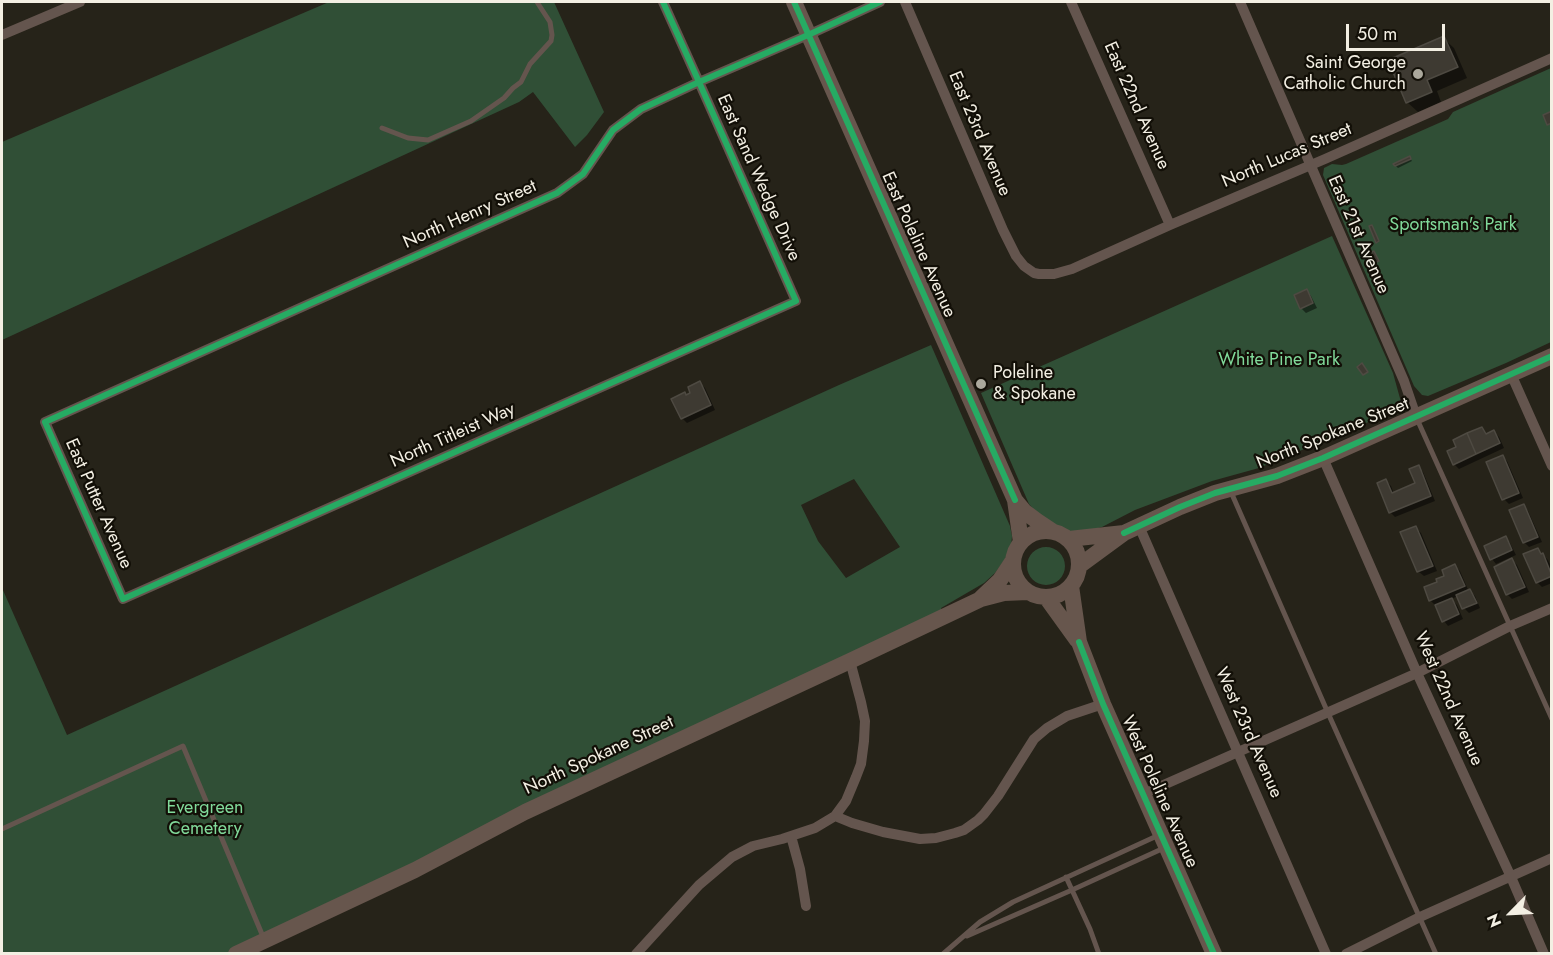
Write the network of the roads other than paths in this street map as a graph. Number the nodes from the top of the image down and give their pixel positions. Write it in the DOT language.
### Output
graph roads {
  1 [pos="80,2"];
  2 [pos="537,2"];
  3 [pos="663,2"];
  4 [pos="794,2"];
  5 [pos="880,2"];
  6 [pos="904,2"];
  7 [pos="1071,2"];
  8 [pos="1239,2"];
  9 [pos="2,35"];
  10 [pos="808,35"];
  11 [pos="1551,58"];
  12 [pos="699,82"];
  13 [pos="382,128"];
  14 [pos="1309,165"];
  15 [pos="1170,225"];
  16 [pos="1034,273"];
  17 [pos="796,301"];
  18 [pos="1551,356"];
  19 [pos="1511,374"];
  20 [pos="1416,416"];
  21 [pos="45,422"];
  22 [pos="1323,458"];
  23 [pos="1551,466"];
  24 [pos="1230,489"];
  25 [pos="1015,500"];
  26 [pos="1139,525"];
  27 [pos="1052,531"];
  28 [pos="1124,533"];
  29 [pos="1069,539"];
  30 [pos="1021,542"];
  31 [pos="1012,562"];
  32 [pos="1079,566"];
  33 [pos="1071,586"];
  34 [pos="1028,592"];
  35 [pos="1046,597"];
  36 [pos="123,599"];
  37 [pos="981,599"];
  38 [pos="1551,608"];
  39 [pos="1510,626"];
  40 [pos="1079,642"];
  41 [pos="850,661"];
  42 [pos="1417,673"];
  43 [pos="1103,704"];
  44 [pos="1328,713"];
  45 [pos="1551,719"];
  46 [pos="1238,753"];
  47 [pos="1143,794"];
  48 [pos="835,816"];
  49 [pos="2,829"];
  50 [pos="791,836"];
  51 [pos="1164,840"];
  52 [pos="1551,858"];
  53 [pos="1066,877"];
  54 [pos="1511,877"];
  55 [pos="1072,890"];
  56 [pos="806,906"];
  57 [pos="1420,918"];
  58 [pos="963,938"];
  59 [pos="265,940"];
  60 [pos="236,954"];
  61 [pos="636,954"];
  62 [pos="944,954"];
  63 [pos="1099,954"];
  64 [pos="1214,954"];
  65 [pos="1326,954"];
  66 [pos="1346,954"];
  67 [pos="1436,954"];
  68 [pos="1544,954"];
  1 -- 9 [label="street"];
  2 -- 13 [label="lane"];
  3 -- 12 [label="street, East Sand Wedge Drive"];
  4 -- 10 [label="main road, East Poleline Avenue"];
  5 -- 10 [label="street, North Henry Street"];
  6 -- 16 [label="street, East 23rd Avenue"];
  7 -- 15 [label="street, East 22nd Avenue"];
  8 -- 14 [label="street, East 21st Avenue"];
  10 -- 12 [label="street, North Henry Street"];
  10 -- 25 [label="main road, East Poleline Avenue"];
  11 -- 14 [label="street, North Lucas Street"];
  12 -- 17 [label="street, East Sand Wedge Drive"];
  12 -- 21 [label="street, North Henry Street"];
  14 -- 15 [label="street, North Lucas Street"];
  14 -- 20 [label="street, East 21st Avenue"];
  15 -- 16 [label="street, North Lucas Street"];
  17 -- 36 [label="street, North Titleist Way"];
  18 -- 19 [label="main road, North Spokane Street"];
  19 -- 20 [label="main road, North Spokane Street"];
  19 -- 23 [label="street"];
  20 -- 22 [label="main road, North Spokane Street"];
  20 -- 39 [label="lane"];
  21 -- 36 [label="street, East Putter Avenue"];
  22 -- 24 [label="main road, North Spokane Street"];
  22 -- 42 [label="street, West 22nd Avenue"];
  24 -- 26 [label="main road, North Spokane Street"];
  24 -- 44 [label="lane"];
  25 -- 27 [label="main road, East Poleline Avenue"];
  25 -- 30 [label="main road, East Poleline Avenue"];
  26 -- 28 [label="main road, North Spokane Street"];
  26 -- 46 [label="street, West 23rd Avenue"];
  27 -- 29 [label="main road"];
  27 -- 30 [label="main road"];
  28 -- 29 [label="main road, North Spokane Street"];
  28 -- 32 [label="main road, North Spokane Street"];
  29 -- 32 [label="main road"];
  30 -- 31 [label="main road"];
  31 -- 34 [label="main road"];
  31 -- 37 [label="main road, North Spokane Street"];
  32 -- 33 [label="main road"];
  33 -- 35 [label="main road"];
  33 -- 40 [label="main road, West Poleline Avenue"];
  34 -- 35 [label="main road"];
  34 -- 37 [label="main road, North Spokane Street"];
  35 -- 40 [label="main road, West Poleline Avenue"];
  37 -- 41 [label="main road, North Spokane Street"];
  38 -- 39 [label="street"];
  39 -- 42 [label="street"];
  39 -- 45 [label="lane"];
  40 -- 43 [label="main road, West Poleline Avenue"];
  41 -- 48 [label="street"];
  41 -- 59 [label="main road, North Spokane Street"];
  42 -- 44 [label="street"];
  42 -- 54 [label="street, West 22nd Avenue"];
  43 -- 47 [label="main road, West Poleline Avenue"];
  43 -- 48 [label="street"];
  44 -- 46 [label="street"];
  44 -- 57 [label="lane"];
  46 -- 47 [label="street"];
  46 -- 65 [label="street, West 23rd Avenue"];
  47 -- 51 [label="main road, West Poleline Avenue"];
  48 -- 50 [label="street"];
  49 -- 59 [label="lane"];
  50 -- 56 [label="street"];
  50 -- 61 [label="street"];
  51 -- 53 [label="lane"];
  51 -- 55 [label="lane"];
  51 -- 64 [label="main road, West Poleline Avenue"];
  52 -- 54 [label="street"];
  53 -- 55 [label="lane"];
  53 -- 58 [label="lane"];
  54 -- 57 [label="street"];
  54 -- 68 [label="street, West 22nd Avenue"];
  55 -- 58 [label="lane"];
  55 -- 63 [label="lane"];
  57 -- 66 [label="street"];
  57 -- 67 [label="lane"];
  58 -- 62 [label="lane"];
  59 -- 60 [label="main road, North Spokane Street"];
}
